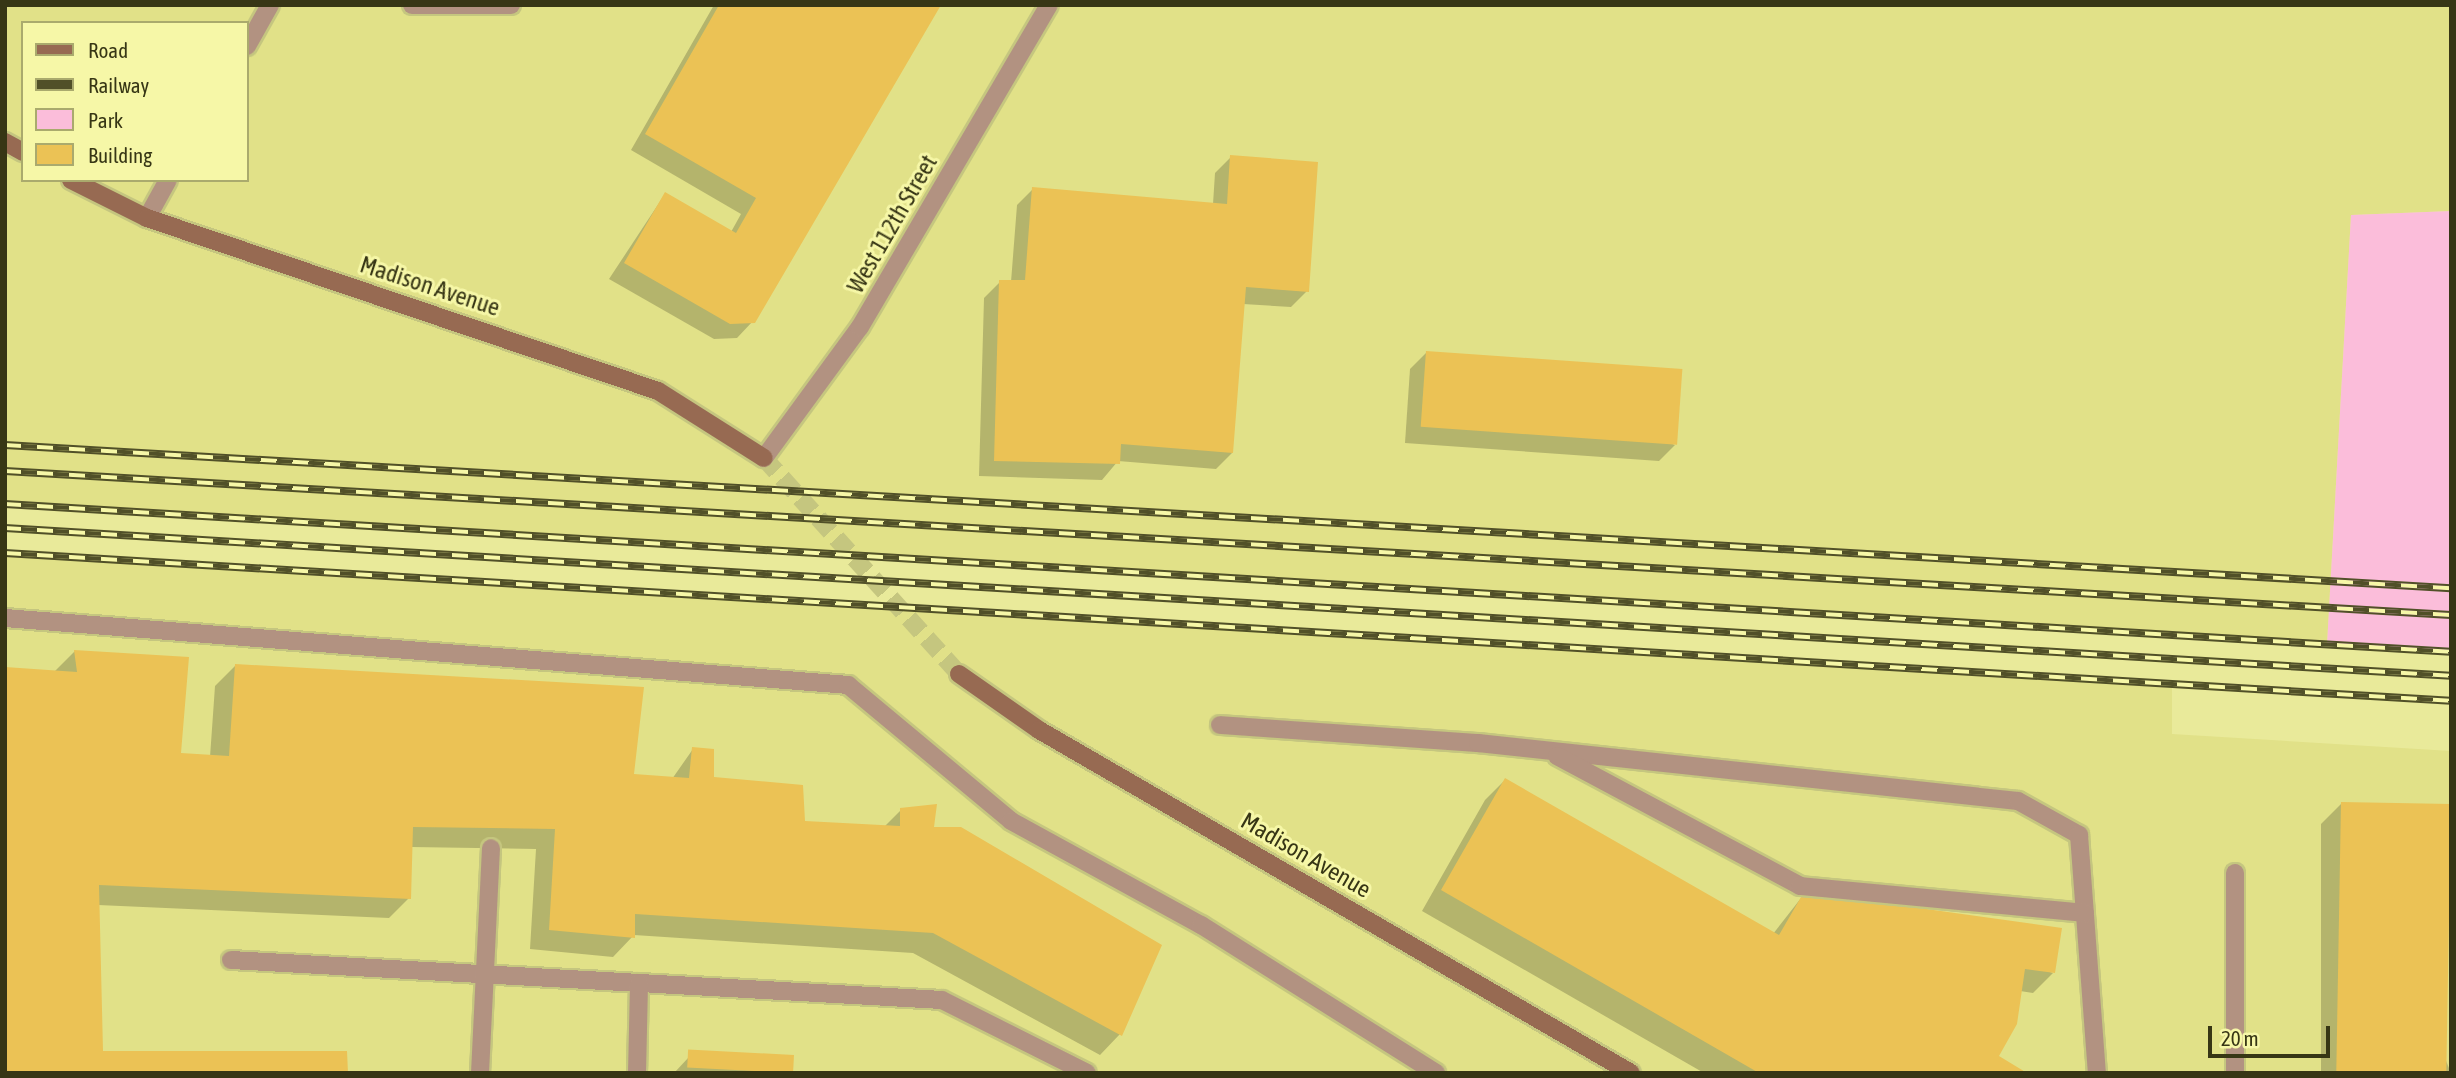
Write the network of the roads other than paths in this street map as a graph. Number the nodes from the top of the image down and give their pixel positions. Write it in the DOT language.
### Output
graph roads {
  1 [pos="270,5"];
  2 [pos="412,5"];
  3 [pos="511,5"];
  4 [pos="1049,5"];
  5 [pos="248,44"];
  6 [pos="5,142"];
  7 [pos="21,151"];
  8 [pos="75,182"];
  9 [pos="167,182"];
  10 [pos="146,218"];
  11 [pos="764,458"];
  12 [pos="5,618"];
  13 [pos="959,674"];
  14 [pos="1220,724"];
  15 [pos="1548,751"];
  16 [pos="491,848"];
  17 [pos="2235,873"];
  18 [pos="2085,913"];
  19 [pos="231,960"];
  20 [pos="485,974"];
  21 [pos="639,983"];
  22 [pos="480,1073"];
  23 [pos="638,1073"];
  24 [pos="1087,1073"];
  25 [pos="1436,1073"];
  26 [pos="1631,1073"];
  27 [pos="2097,1073"];
  28 [pos="2235,1073"];
  1 -- 5 [label="street"];
  2 -- 3 [label="street"];
  4 -- 11 [label="street, West 112th Street"];
  6 -- 7 [label="main road"];
  8 -- 10 [label="main road, Madison Avenue"];
  9 -- 10 [label="street"];
  10 -- 11 [label="main road, Madison Avenue"];
  12 -- 25 [label="street"];
  13 -- 26 [label="main road, Madison Avenue"];
  14 -- 15 [label="street"];
  15 -- 18 [label="street"];
  15 -- 18 [label="street"];
  16 -- 20 [label="street"];
  17 -- 28 [label="street"];
  18 -- 27 [label="street"];
  19 -- 20 [label="street"];
  20 -- 21 [label="street"];
  20 -- 22 [label="street"];
  21 -- 23 [label="street"];
  21 -- 24 [label="street"];
}
